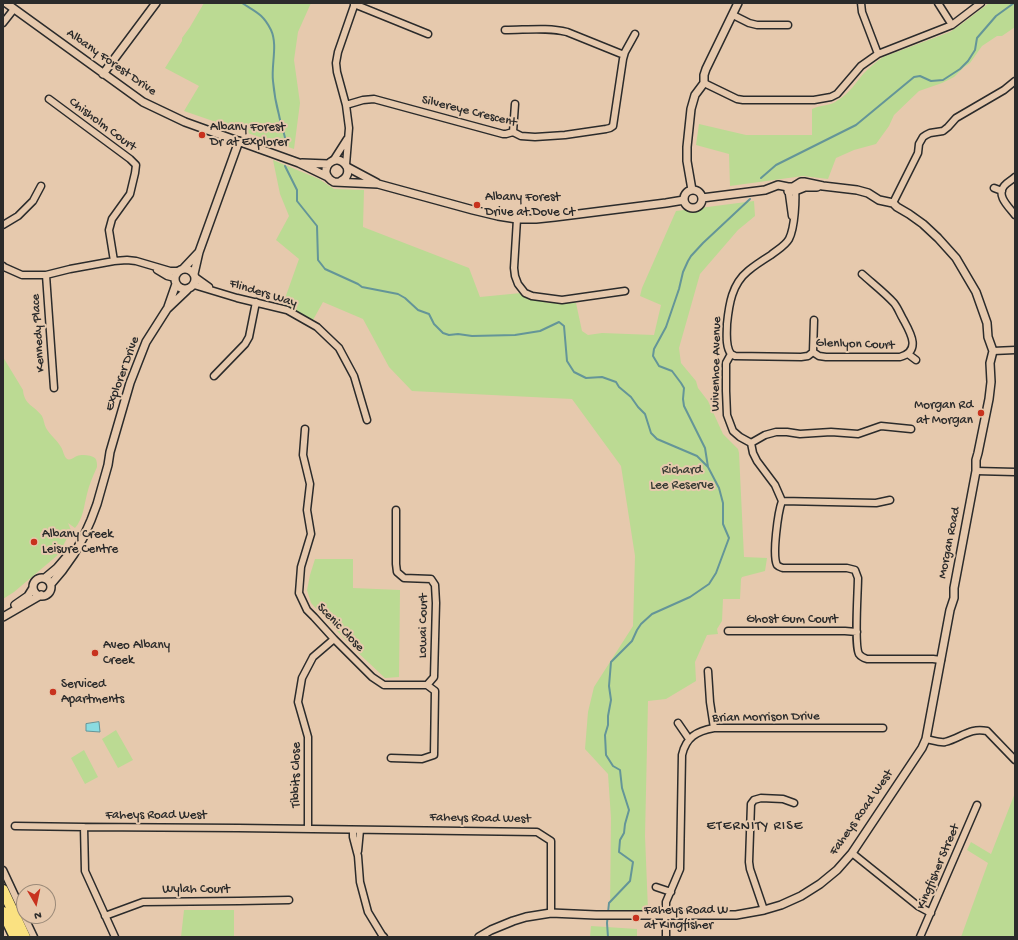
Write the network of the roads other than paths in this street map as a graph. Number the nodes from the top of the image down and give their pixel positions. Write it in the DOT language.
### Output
graph roads {
  1 [pos="6,3"];
  2 [pos="156,3"];
  3 [pos="355,3"];
  4 [pos="738,3"];
  5 [pos="861,3"];
  6 [pos="938,3"];
  7 [pos="981,3"];
  8 [pos="14,9"];
  9 [pos="733,15"];
  10 [pos="3,23"];
  11 [pos="788,25"];
  12 [pos="952,25"];
  13 [pos="505,30"];
  14 [pos="428,34"];
  15 [pos="635,34"];
  16 [pos="878,54"];
  17 [pos="624,55"];
  18 [pos="103,74"];
  19 [pos="1015,81"];
  20 [pos="704,83"];
  21 [pos="49,99"];
  22 [pos="515,104"];
  23 [pos="346,105"];
  24 [pos="513,132"];
  25 [pos="348,138"];
  26 [pos="239,141"];
  27 [pos="331,162"];
  28 [pos="299,163"];
  29 [pos="347,166"];
  30 [pos="328,177"];
  31 [pos="1015,177"];
  32 [pos="341,181"];
  33 [pos="378,184"];
  34 [pos="41,186"];
  35 [pos="994,188"];
  36 [pos="792,189"];
  37 [pos="692,190"];
  38 [pos="1002,191"];
  39 [pos="702,198"];
  40 [pos="684,200"];
  41 [pos="893,203"];
  42 [pos="1015,215"];
  43 [pos="517,219"];
  44 [pos="3,225"];
  45 [pos="199,252"];
  46 [pos="114,261"];
  47 [pos="3,266"];
  48 [pos="153,267"];
  49 [pos="180,270"];
  50 [pos="862,274"];
  51 [pos="46,275"];
  52 [pos="194,278"];
  53 [pos="175,281"];
  54 [pos="187,290"];
  55 [pos="625,291"];
  56 [pos="256,302"];
  57 [pos="167,309"];
  58 [pos="814,320"];
  59 [pos="1015,350"];
  60 [pos="993,351"];
  61 [pos="813,352"];
  62 [pos="731,354"];
  63 [pos="908,354"];
  64 [pos="916,360"];
  65 [pos="214,376"];
  66 [pos="54,388"];
  67 [pos="367,420"];
  68 [pos="305,429"];
  69 [pos="911,429"];
  70 [pos="751,443"];
  71 [pos="976,471"];
  72 [pos="1015,472"];
  73 [pos="890,500"];
  74 [pos="782,501"];
  75 [pos="396,510"];
  76 [pos="48,581"];
  77 [pos="33,588"];
  78 [pos="41,595"];
  79 [pos="3,612"];
  80 [pos="3,617"];
  81 [pos="728,631"];
  82 [pos="857,632"];
  83 [pos="334,639"];
  84 [pos="941,660"];
  85 [pos="708,671"];
  86 [pos="427,685"];
  87 [pos="678,724"];
  88 [pos="714,728"];
  89 [pos="883,728"];
  90 [pos="689,739"];
  91 [pos="926,739"];
  92 [pos="391,758"];
  93 [pos="1015,760"];
  94 [pos="794,803"];
  95 [pos="977,805"];
  96 [pos="15,826"];
  97 [pos="84,828"];
  98 [pos="308,829"];
  99 [pos="353,830"];
  100 [pos="360,830"];
  101 [pos="852,854"];
  102 [pos="358,856"];
  103 [pos="3,870"];
  104 [pos="656,887"];
  105 [pos="3,890"];
  106 [pos="670,892"];
  107 [pos="16,898"];
  108 [pos="289,900"];
  109 [pos="764,910"];
  110 [pos="3,912"];
  111 [pos="551,913"];
  112 [pos="931,913"];
  113 [pos="666,915"];
  114 [pos="105,916"];
  115 [pos="28,924"];
  116 [pos="382,936"];
  117 [pos="15,937"];
  118 [pos="26,937"];
  119 [pos="34,937"];
  120 [pos="115,937"];
  121 [pos="479,937"];
  122 [pos="666,937"];
  123 [pos="920,937"];
  1 -- 8 [label="street, Albany Forest Drive"];
  2 -- 18 [label="street"];
  3 -- 14 [label="street"];
  3 -- 23 [label="street"];
  4 -- 9 [label="street"];
  5 -- 16 [label="street"];
  6 -- 12 [label="street"];
  7 -- 12 [label="street"];
  8 -- 10 [label="street"];
  8 -- 18 [label="street, Albany Forest Drive"];
  9 -- 11 [label="street"];
  9 -- 20 [label="street"];
  12 -- 16 [label="street"];
  13 -- 17 [label="street"];
  15 -- 17 [label="street, Silvereye Crescent"];
  16 -- 20 [label="street"];
  17 -- 24 [label="street, Silvereye Crescent"];
  18 -- 26 [label="street, Albany Forest Drive"];
  19 -- 41 [label="street"];
  20 -- 37 [label="street"];
  21 -- 46 [label="street, Chisholm Court"];
  22 -- 24 [label="street"];
  23 -- 24 [label="street, Silvereye Crescent"];
  23 -- 25 [label="street"];
  25 -- 27 [label="street"];
  25 -- 29 [label="street"];
  26 -- 28 [label="street, Albany Forest Drive"];
  26 -- 45 [label="street"];
  27 -- 28 [label="street, Albany Forest Drive"];
  27 -- 29 [label="street"];
  27 -- 30 [label="street"];
  28 -- 30 [label="street, Albany Forest Drive"];
  29 -- 32 [label="street"];
  29 -- 33 [label="street"];
  30 -- 32 [label="street"];
  31 -- 38 [label="street"];
  32 -- 33 [label="street"];
  33 -- 43 [label="street"];
  34 -- 44 [label="street"];
  35 -- 38 [label="street"];
  36 -- 39 [label="street"];
  36 -- 41 [label="street"];
  36 -- 62 [label="street, Wivenhoe Avenue"];
  37 -- 39 [label="street"];
  37 -- 40 [label="street"];
  38 -- 42 [label="street"];
  39 -- 40 [label="street"];
  40 -- 43 [label="street"];
  41 -- 60 [label="street"];
  43 -- 55 [label="street"];
  45 -- 49 [label="street"];
  45 -- 52 [label="street"];
  46 -- 48 [label="street"];
  46 -- 51 [label="street"];
  47 -- 51 [label="street"];
  48 -- 49 [label="street"];
  48 -- 53 [label="street"];
  49 -- 52 [label="street"];
  49 -- 53 [label="street"];
  50 -- 63 [label="street, Glenlyon Court"];
  51 -- 66 [label="street, Kennedy Place"];
  52 -- 54 [label="street"];
  52 -- 56 [label="street, Flinders Way"];
  53 -- 54 [label="street"];
  53 -- 57 [label="street, Explorer Drive"];
  54 -- 57 [label="street, Explorer Drive"];
  56 -- 65 [label="street"];
  56 -- 67 [label="street, Flinders Way"];
  57 -- 76 [label="street, Explorer Drive"];
  58 -- 61 [label="street"];
  59 -- 60 [label="street"];
  60 -- 71 [label="street, Morgan Road"];
  61 -- 62 [label="street, Glenlyon Court"];
  61 -- 63 [label="street, Glenlyon Court"];
  62 -- 70 [label="street, Wivenhoe Avenue"];
  63 -- 64 [label="street, Glenlyon Court"];
  68 -- 83 [label="street, Scenic Close"];
  69 -- 70 [label="street"];
  70 -- 74 [label="street"];
  71 -- 72 [label="street"];
  71 -- 84 [label="street, Morgan Road"];
  73 -- 74 [label="street"];
  74 -- 82 [label="street"];
  75 -- 86 [label="street, Lowai Court"];
  76 -- 77 [label="street"];
  76 -- 78 [label="street"];
  77 -- 78 [label="street"];
  77 -- 79 [label="street"];
  78 -- 80 [label="street"];
  81 -- 82 [label="street, Ghost Gum Court"];
  82 -- 84 [label="street"];
  83 -- 86 [label="street, Scenic Close"];
  83 -- 98 [label="street, Tibbits Close"];
  84 -- 91 [label="street, Morgan Road"];
  85 -- 88 [label="street"];
  86 -- 92 [label="street"];
  87 -- 90 [label="street"];
  88 -- 89 [label="street, Brian Morrison Drive"];
  88 -- 90 [label="street, Brian Morrison Drive"];
  90 -- 106 [label="street"];
  91 -- 93 [label="street"];
  91 -- 101 [label="street, Faheys Road West"];
  94 -- 109 [label="street"];
  95 -- 112 [label="street, Kingfisher Street"];
  96 -- 97 [label="street, Faheys Road West"];
  97 -- 98 [label="street, Faheys Road West"];
  97 -- 114 [label="street"];
  98 -- 99 [label="street, Faheys Road West"];
  99 -- 100 [label="street, Faheys Road West"];
  99 -- 102 [label="street"];
  100 -- 102 [label="street"];
  100 -- 111 [label="street, Faheys Road West"];
  101 -- 109 [label="street, Faheys Road West"];
  101 -- 112 [label="street"];
  102 -- 116 [label="street"];
  103 -- 107 [label="street"];
  104 -- 106 [label="street"];
  105 -- 118 [label="highway"];
  106 -- 113 [label="street"];
  108 -- 114 [label="street, Wylah Court"];
  109 -- 113 [label="street, Faheys Road West"];
  110 -- 117 [label="highway"];
  111 -- 113 [label="street, Faheys Road West"];
  111 -- 121 [label="street"];
  112 -- 123 [label="street, Kingfisher Street"];
  113 -- 122 [label="street"];
  114 -- 120 [label="street"];
  115 -- 119 [label="street"];
}
